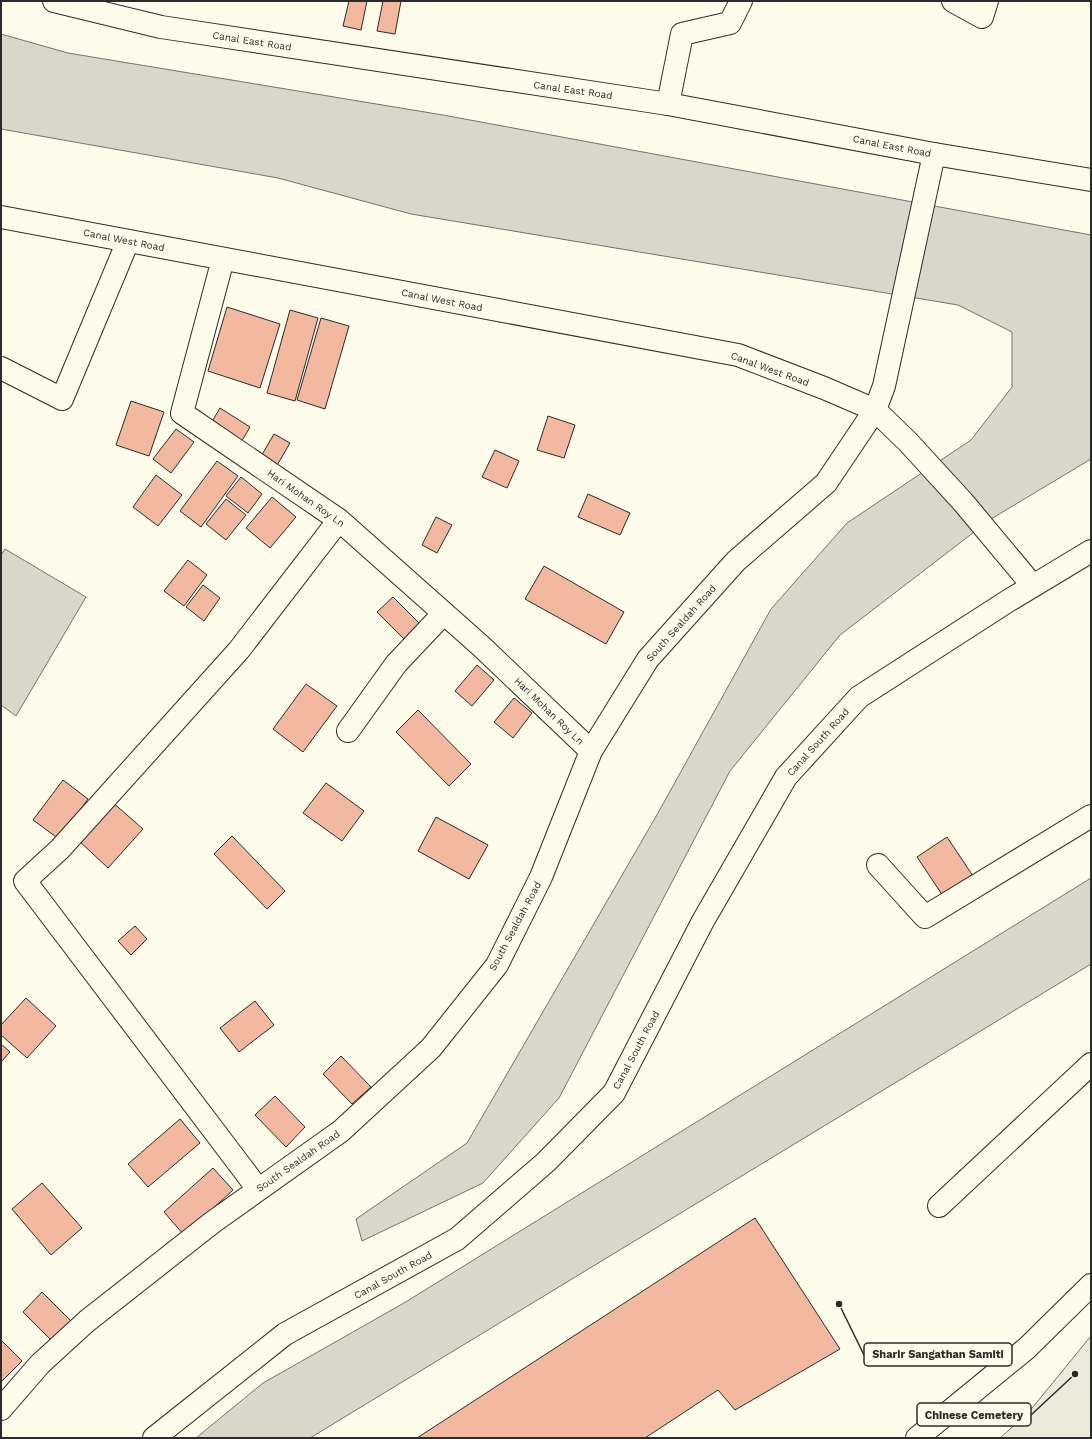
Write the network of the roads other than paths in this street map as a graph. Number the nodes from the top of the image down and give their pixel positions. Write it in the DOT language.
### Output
graph roads {
  1 [pos="54,1"];
  2 [pos="741,1"];
  3 [pos="953,1"];
  4 [pos="987,1"];
  5 [pos="668,104"];
  6 [pos="934,154"];
  7 [pos="1091,180"];
  8 [pos="1,217"];
  9 [pos="128,241"];
  10 [pos="223,259"];
  11 [pos="6,370"];
  12 [pos="875,410"];
  13 [pos="339,520"];
  14 [pos="1091,552"];
  15 [pos="1033,586"];
  16 [pos="444,613"];
  17 [pos="348,731"];
  18 [pos="591,751"];
  19 [pos="1091,816"];
  20 [pos="878,865"];
  21 [pos="1091,1064"];
  22 [pos="258,1189"];
  23 [pos="939,1206"];
  24 [pos="1091,1285"];
  25 [pos="1,1409"];
  26 [pos="154,1438"];
  27 [pos="917,1438"];
  1 -- 5 [label="street, Canal East Road"];
  2 -- 5 [label="street"];
  3 -- 4 [label="street"];
  5 -- 6 [label="street, Canal East Road"];
  6 -- 7 [label="street, Canal East Road"];
  6 -- 12 [label="street, South Sealdah Road"];
  8 -- 9 [label="street, Canal West Road"];
  9 -- 10 [label="street, Canal West Road"];
  9 -- 11 [label="street"];
  10 -- 12 [label="street, Canal West Road"];
  10 -- 13 [label="street, Hari Mohan Roy Ln"];
  12 -- 15 [label="street"];
  12 -- 18 [label="street, South Sealdah Road"];
  13 -- 16 [label="street, Hari Mohan Roy Ln"];
  13 -- 22 [label="street"];
  14 -- 15 [label="street, Canal South Road"];
  15 -- 26 [label="street, Canal South Road"];
  16 -- 17 [label="street"];
  16 -- 18 [label="street, Hari Mohan Roy Ln"];
  18 -- 22 [label="street, South Sealdah Road"];
  19 -- 20 [label="street"];
  21 -- 23 [label="street"];
  22 -- 25 [label="street, South Sealdah Road"];
  24 -- 27 [label="street"];
}
